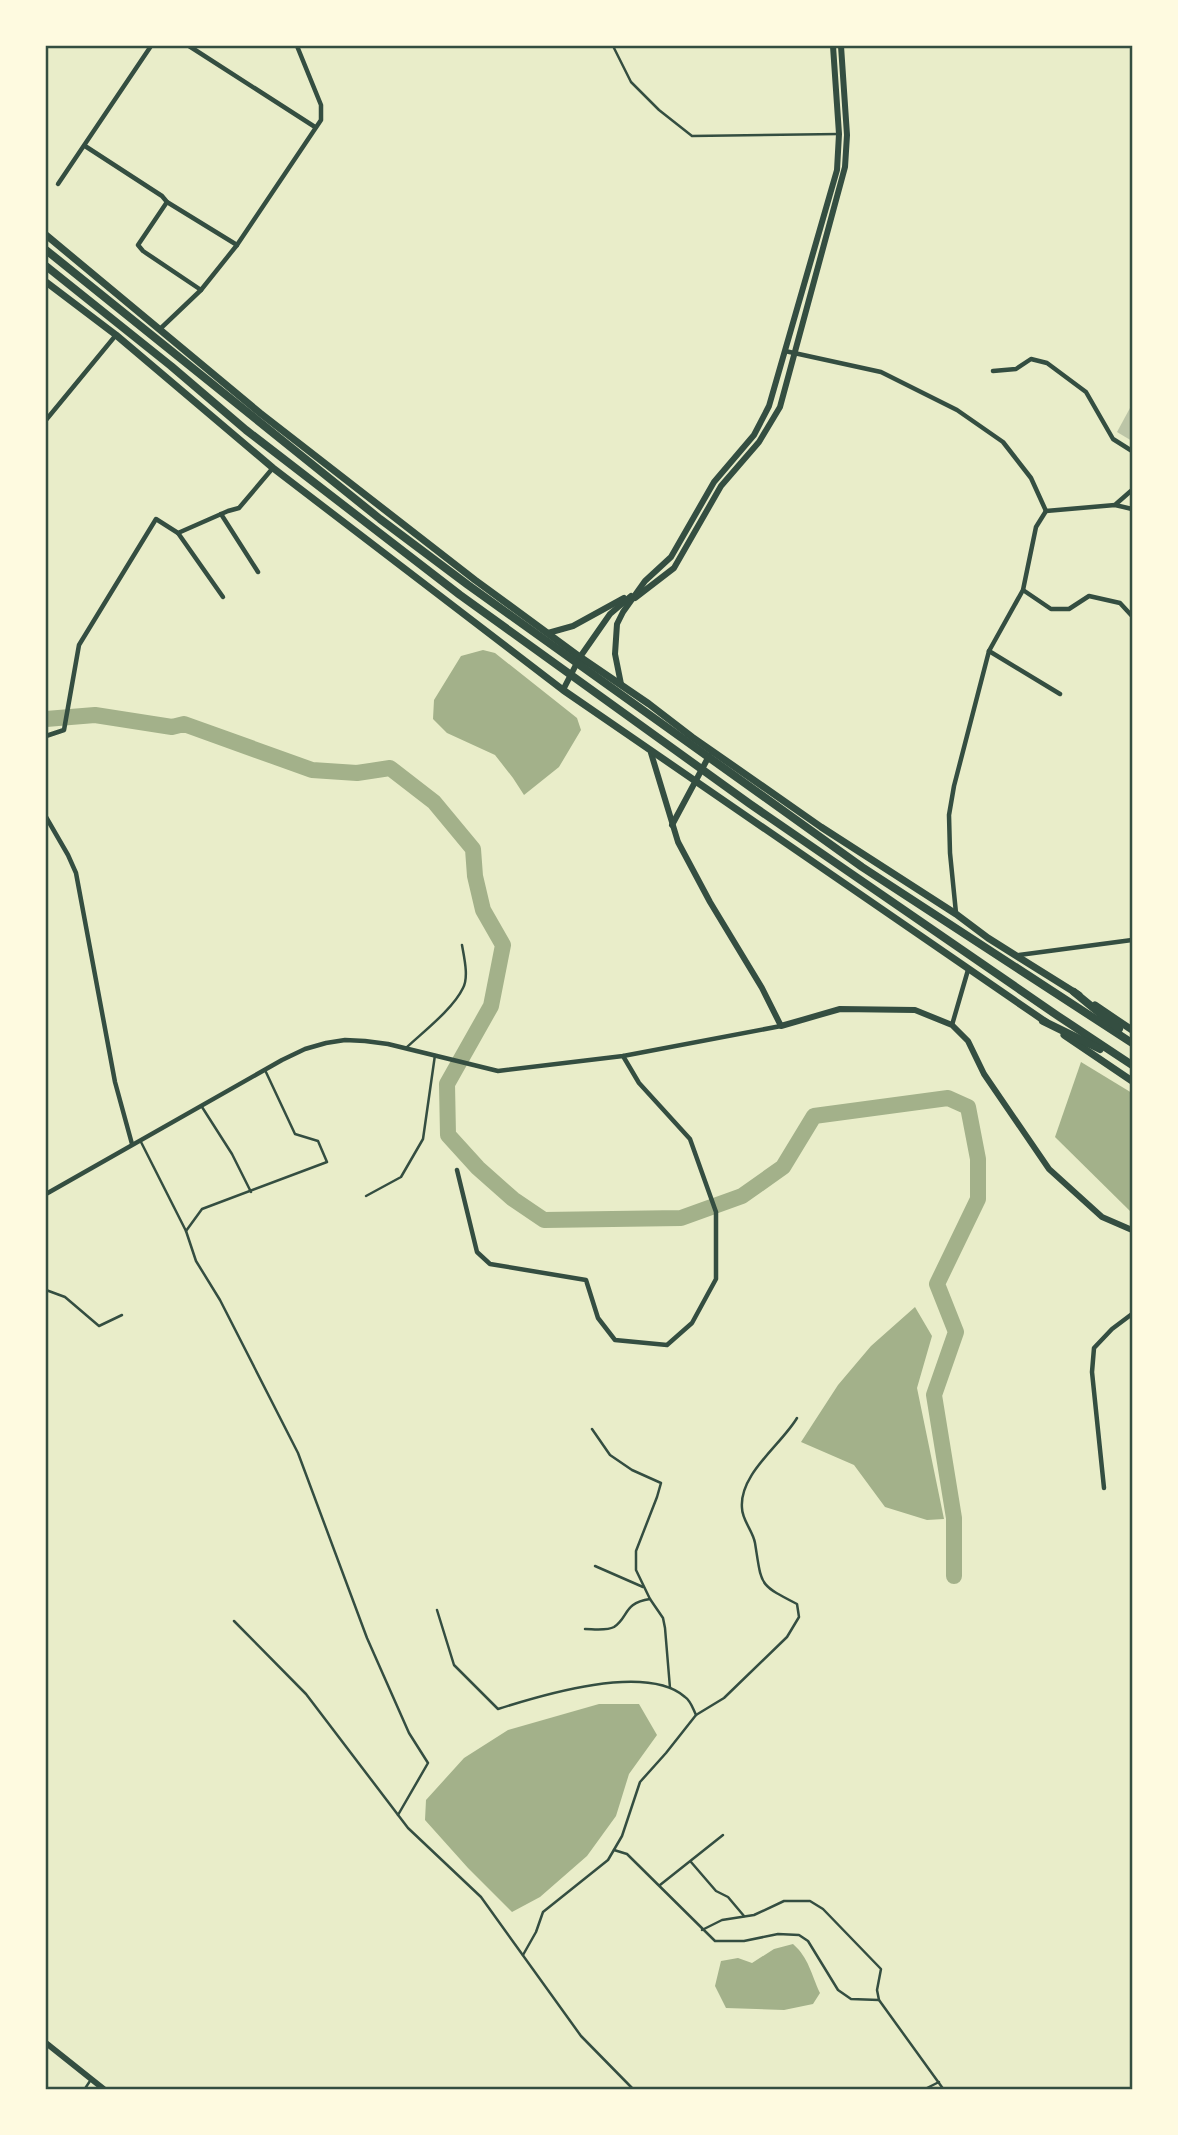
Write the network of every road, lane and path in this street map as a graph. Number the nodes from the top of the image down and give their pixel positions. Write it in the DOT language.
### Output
graph roads {
  1 [pos="151,46"];
  2 [pos="188,46"];
  3 [pos="297,46"];
  4 [pos="613,46"];
  5 [pos="833,46"];
  6 [pos="841,46"];
  7 [pos="315,127"];
  8 [pos="839,134"];
  9 [pos="85,146"];
  10 [pos="58,184"];
  11 [pos="167,202"];
  12 [pos="46,235"];
  13 [pos="237,245"];
  14 [pos="46,250"];
  15 [pos="46,266"];
  16 [pos="46,282"];
  17 [pos="201,290"];
  18 [pos="159,330"];
  19 [pos="116,335"];
  20 [pos="785,351"];
  21 [pos="794,354"];
  22 [pos="993,371"];
  23 [pos="46,420"];
  24 [pos="1132,451"];
  25 [pos="273,468"];
  26 [pos="1132,491"];
  27 [pos="1115,505"];
  28 [pos="1132,509"];
  29 [pos="1046,511"];
  30 [pos="221,514"];
  31 [pos="178,533"];
  32 [pos="258,572"];
  33 [pos="638,590"];
  34 [pos="1023,590"];
  35 [pos="223,597"];
  36 [pos="631,601"];
  37 [pos="1132,616"];
  38 [pos="548,633"];
  39 [pos="989,651"];
  40 [pos="580,657"];
  41 [pos="621,684"];
  42 [pos="562,690"];
  43 [pos="1060,694"];
  44 [pos="46,736"];
  45 [pos="712,751"];
  46 [pos="651,753"];
  47 [pos="695,780"];
  48 [pos="46,817"];
  49 [pos="672,825"];
  50 [pos="956,914"];
  51 [pos="1132,940"];
  52 [pos="462,945"];
  53 [pos="1016,956"];
  54 [pos="968,970"];
  55 [pos="1074,992"];
  56 [pos="1043,1021"];
  57 [pos="952,1025"];
  58 [pos="781,1026"];
  59 [pos="1132,1030"];
  60 [pos="1132,1042"];
  61 [pos="407,1048"];
  62 [pos="435,1056"];
  63 [pos="623,1056"];
  64 [pos="1132,1065"];
  65 [pos="265,1070"];
  66 [pos="1132,1081"];
  67 [pos="201,1105"];
  68 [pos="140,1140"];
  69 [pos="132,1144"];
  70 [pos="457,1170"];
  71 [pos="251,1192"];
  72 [pos="46,1194"];
  73 [pos="366,1196"];
  74 [pos="1132,1230"];
  75 [pos="186,1231"];
  76 [pos="46,1290"];
  77 [pos="1132,1314"];
  78 [pos="122,1315"];
  79 [pos="797,1418"];
  80 [pos="592,1429"];
  81 [pos="1104,1488"];
  82 [pos="595,1566"];
  83 [pos="644,1587"];
  84 [pos="650,1599"];
  85 [pos="437,1610"];
  86 [pos="234,1621"];
  87 [pos="585,1629"];
  88 [pos="670,1688"];
  89 [pos="696,1715"];
  90 [pos="398,1815"];
  91 [pos="723,1835"];
  92 [pos="614,1850"];
  93 [pos="691,1862"];
  94 [pos="660,1885"];
  95 [pos="744,1916"];
  96 [pos="702,1930"];
  97 [pos="523,1955"];
  98 [pos="879,2000"];
  99 [pos="46,2043"];
  100 [pos="91,2079"];
  101 [pos="939,2082"];
  102 [pos="84,2090"];
  103 [pos="105,2090"];
  104 [pos="634,2090"];
  105 [pos="923,2090"];
  106 [pos="944,2090"];
  1 -- 9 [label="street"];
  2 -- 7 [label="street"];
  3 -- 7 [label="street"];
  4 -- 8 [label="lane"];
  5 -- 8 [label="street"];
  6 -- 21 [label="street"];
  7 -- 13 [label="street"];
  8 -- 20 [label="street"];
  9 -- 10 [label="street"];
  9 -- 11 [label="street"];
  11 -- 13 [label="street"];
  11 -- 17 [label="street"];
  12 -- 18 [label="main road"];
  13 -- 17 [label="street"];
  14 -- 60 [label="highway"];
  15 -- 64 [label="highway"];
  16 -- 19 [label="main road"];
  17 -- 18 [label="street"];
  18 -- 38 [label="main road"];
  19 -- 23 [label="street"];
  19 -- 25 [label="main road"];
  20 -- 21 [label="street"];
  20 -- 33 [label="street"];
  21 -- 29 [label="street"];
  21 -- 36 [label="street"];
  22 -- 24 [label="street"];
  25 -- 30 [label="street"];
  25 -- 42 [label="main road"];
  26 -- 27 [label="street"];
  27 -- 28 [label="street"];
  27 -- 29 [label="street"];
  29 -- 34 [label="street"];
  30 -- 31 [label="street"];
  30 -- 32 [label="street"];
  31 -- 35 [label="street"];
  31 -- 44 [label="street"];
  33 -- 36 [label="street"];
  33 -- 38 [label="street"];
  33 -- 40 [label="street"];
  34 -- 37 [label="street"];
  34 -- 39 [label="street"];
  36 -- 41 [label="street"];
  38 -- 40 [label="main road"];
  39 -- 43 [label="street"];
  39 -- 50 [label="street"];
  40 -- 41 [label="main road"];
  40 -- 42 [label="street"];
  41 -- 45 [label="main road"];
  42 -- 46 [label="main road"];
  45 -- 47 [label="street"];
  45 -- 50 [label="main road"];
  46 -- 47 [label="main road"];
  46 -- 49 [label="street"];
  47 -- 49 [label="street"];
  47 -- 54 [label="main road"];
  48 -- 69 [label="street"];
  49 -- 58 [label="street"];
  50 -- 53 [label="main road"];
  51 -- 53 [label="street"];
  52 -- 61 [label="lane"];
  53 -- 55 [label="main road"];
  54 -- 56 [label="main road"];
  54 -- 57 [label="street"];
  55 -- 59 [label="main road"];
  55 -- 60 [label="highway"];
  56 -- 64 [label="highway"];
  56 -- 66 [label="main road"];
  57 -- 58 [label="street"];
  57 -- 74 [label="street"];
  58 -- 63 [label="street"];
  61 -- 62 [label="street"];
  61 -- 65 [label="street"];
  62 -- 63 [label="street"];
  62 -- 73 [label="lane"];
  63 -- 70 [label="street"];
  65 -- 67 [label="street"];
  65 -- 71 [label="lane"];
  67 -- 68 [label="street"];
  67 -- 71 [label="lane"];
  68 -- 69 [label="street"];
  68 -- 75 [label="lane"];
  69 -- 72 [label="street"];
  71 -- 75 [label="lane"];
  75 -- 90 [label="lane"];
  76 -- 78 [label="lane"];
  77 -- 81 [label="street"];
  79 -- 89 [label="lane"];
  80 -- 83 [label="lane"];
  82 -- 83 [label="lane"];
  83 -- 84 [label="lane"];
  84 -- 87 [label="lane"];
  84 -- 88 [label="lane"];
  85 -- 88 [label="lane"];
  86 -- 90 [label="lane"];
  88 -- 89 [label="lane"];
  89 -- 92 [label="lane"];
  90 -- 97 [label="lane"];
  91 -- 93 [label="lane"];
  92 -- 94 [label="lane"];
  92 -- 97 [label="lane"];
  93 -- 94 [label="lane"];
  93 -- 95 [label="lane"];
  94 -- 96 [label="lane"];
  95 -- 96 [label="lane"];
  95 -- 98 [label="lane"];
  96 -- 98 [label="lane"];
  97 -- 104 [label="lane"];
  98 -- 101 [label="lane"];
  99 -- 100 [label="street"];
  100 -- 102 [label="lane"];
  100 -- 103 [label="street"];
  101 -- 105 [label="lane"];
  101 -- 106 [label="lane"];
}
